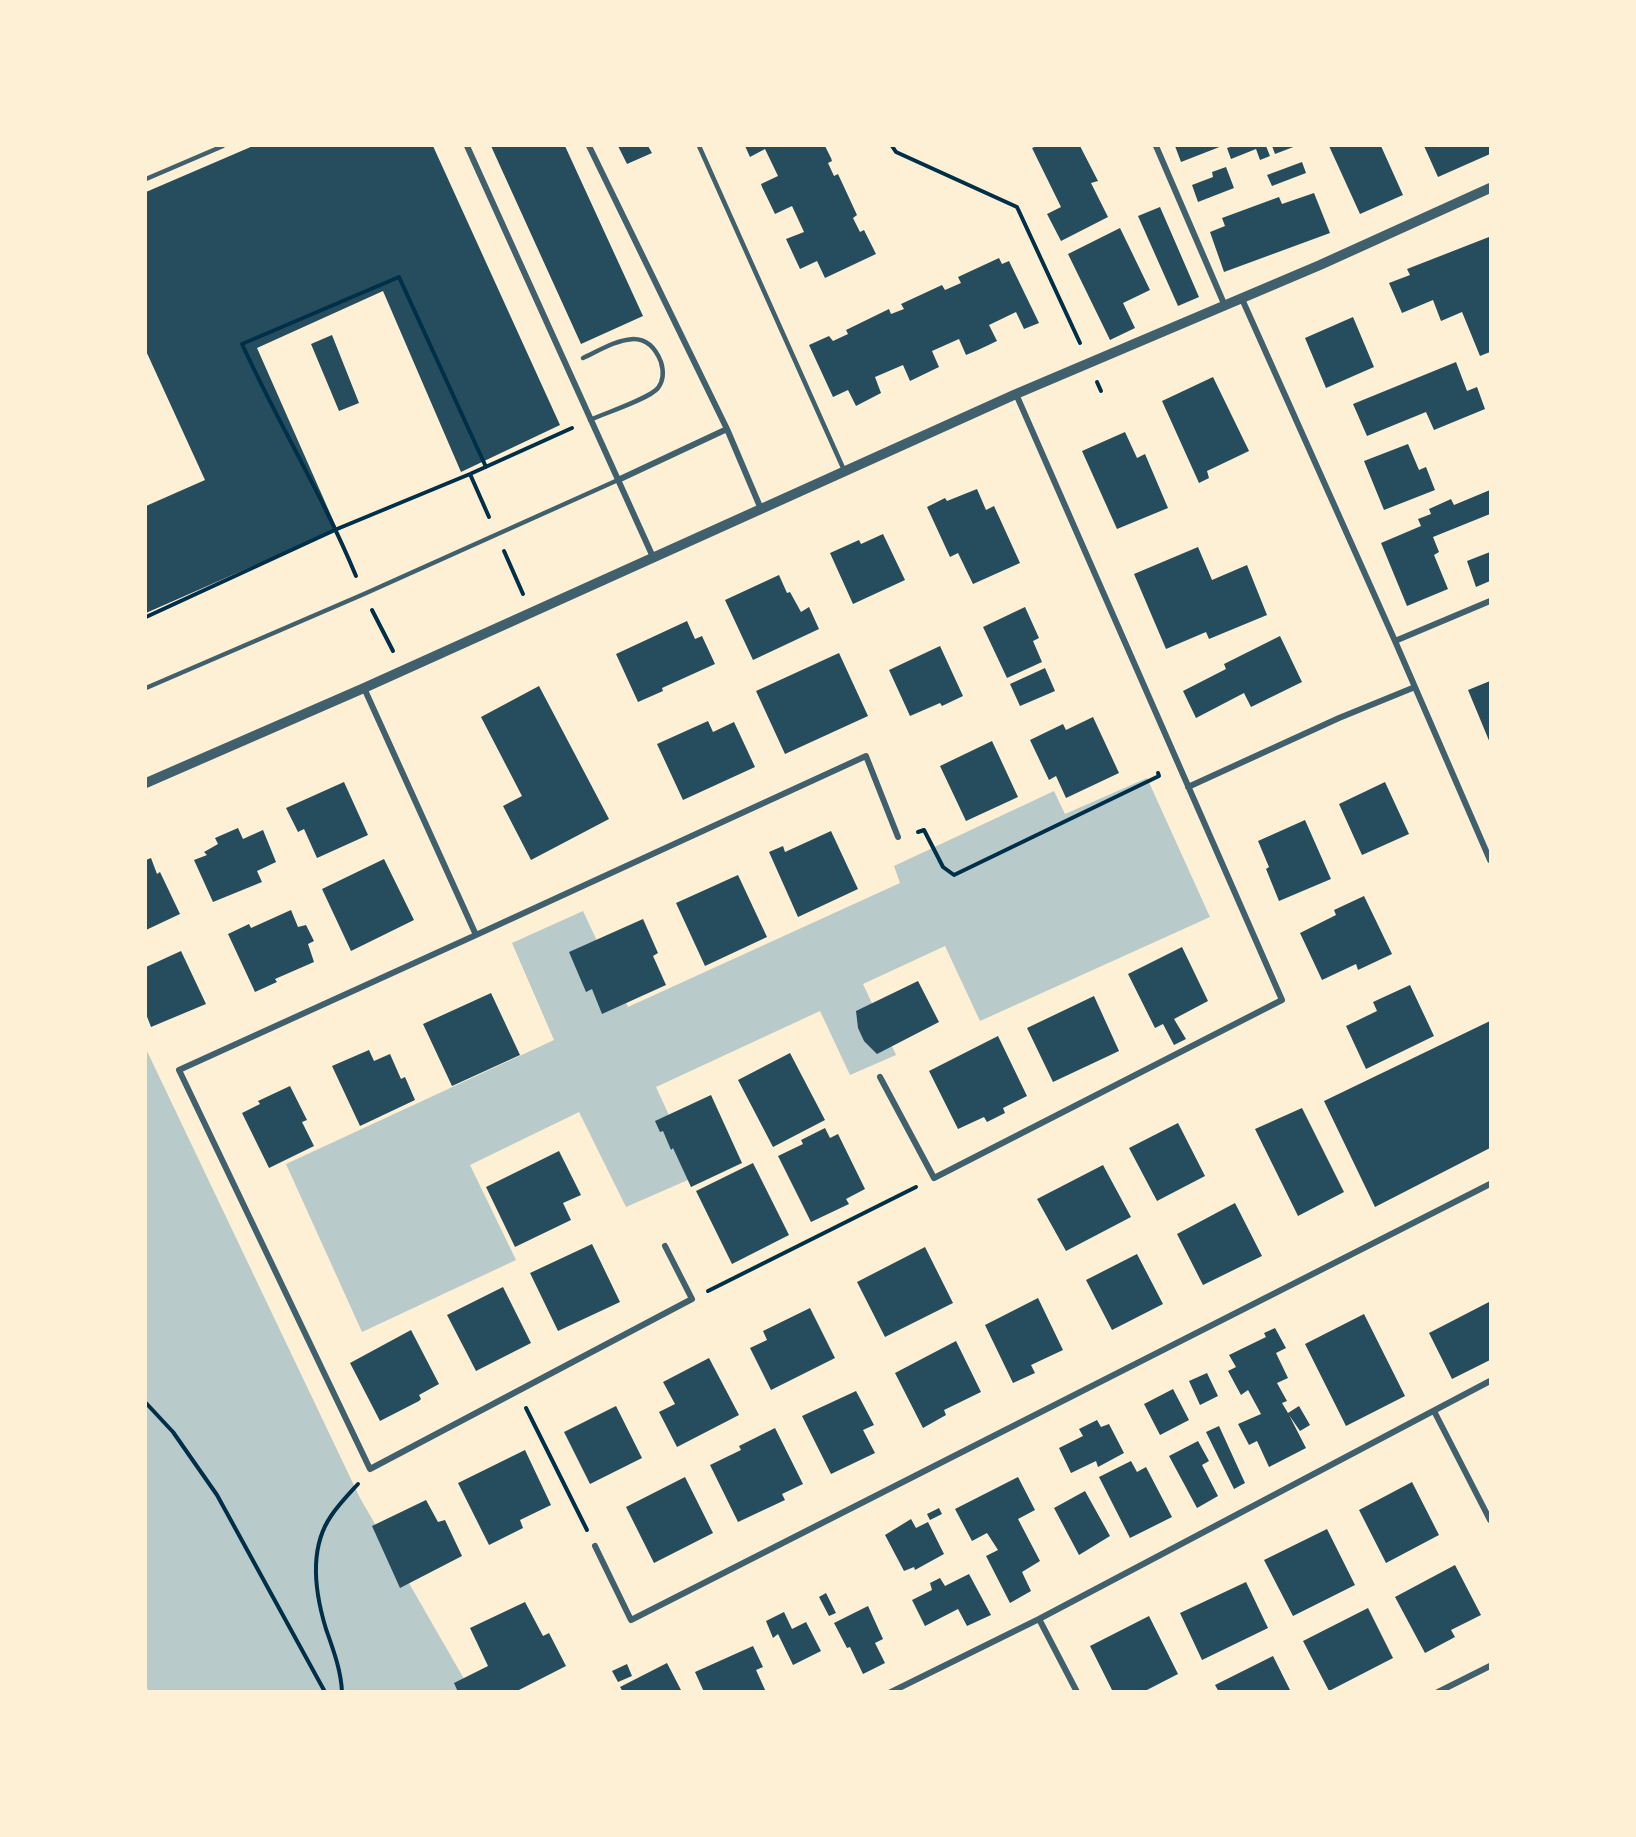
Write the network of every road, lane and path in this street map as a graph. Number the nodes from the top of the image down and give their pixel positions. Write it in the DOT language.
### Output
graph roads {
  1 [pos="223,146"];
  2 [pos="467,146"];
  3 [pos="589,146"];
  4 [pos="699,146"];
  5 [pos="892,146"];
  6 [pos="1156,146"];
  7 [pos="146,179"];
  8 [pos="1491,188"];
  9 [pos="1242,299"];
  10 [pos="1225,306"];
  11 [pos="1071,323"];
  12 [pos="583,358"];
  13 [pos="1016,394"];
  14 [pos="590,420"];
  15 [pos="727,429"];
  16 [pos="486,466"];
  17 [pos="845,472"];
  18 [pos="618,480"];
  19 [pos="761,509"];
  20 [pos="337,529"];
  21 [pos="653,557"];
  22 [pos="1491,601"];
  23 [pos="146,617"];
  24 [pos="1395,641"];
  25 [pos="1415,687"];
  26 [pos="146,688"];
  27 [pos="364,688"];
  28 [pos="1172,749"];
  29 [pos="146,783"];
  30 [pos="1188,787"];
  31 [pos="898,837"];
  32 [pos="1491,860"];
  33 [pos="476,935"];
  34 [pos="880,1077"];
  35 [pos="934,1178"];
  36 [pos="1491,1184"];
  37 [pos="665,1246"];
  38 [pos="692,1299"];
  39 [pos="1491,1382"];
  40 [pos="517,1391"];
  41 [pos="146,1403"];
  42 [pos="1434,1411"];
  43 [pos="370,1469"];
  44 [pos="1491,1520"];
  45 [pos="595,1546"];
  46 [pos="1039,1619"];
  47 [pos="1491,1665"];
  48 [pos="325,1692"];
  49 [pos="342,1692"];
  50 [pos="891,1692"];
  51 [pos="1077,1692"];
  52 [pos="1438,1692"];
  1 -- 7 [label="lane"];
  2 -- 14 [label="street"];
  3 -- 15 [label="street"];
  4 -- 17 [label="lane"];
  5 -- 11 [label="path"];
  6 -- 10 [label="street"];
  8 -- 9 [label="street"];
  9 -- 10 [label="street"];
  9 -- 24 [label="street"];
  10 -- 13 [label="street"];
  12 -- 14 [label="lane"];
  13 -- 17 [label="street"];
  13 -- 28 [label="street"];
  14 -- 16 [label="path"];
  14 -- 18 [label="street"];
  15 -- 18 [label="street"];
  15 -- 19 [label="street"];
  16 -- 20 [label="path"];
  16 -- 20 [label="path"];
  17 -- 19 [label="street"];
  18 -- 21 [label="street"];
  18 -- 26 [label="lane"];
  19 -- 21 [label="street"];
  20 -- 23 [label="path"];
  21 -- 27 [label="street"];
  22 -- 24 [label="street"];
  24 -- 25 [label="street"];
  25 -- 30 [label="street"];
  25 -- 32 [label="street"];
  27 -- 29 [label="street"];
  27 -- 33 [label="street"];
  28 -- 30 [label="street"];
  28 -- 31 [label="path"];
  30 -- 35 [label="street"];
  31 -- 33 [label="street"];
  33 -- 43 [label="street"];
  34 -- 35 [label="street"];
  35 -- 38 [label="path"];
  36 -- 45 [label="street"];
  37 -- 38 [label="street"];
  38 -- 40 [label="street"];
  39 -- 42 [label="street"];
  40 -- 43 [label="street"];
  40 -- 45 [label="path"];
  41 -- 48 [label="path"];
  42 -- 44 [label="street"];
  42 -- 46 [label="street"];
  43 -- 49 [label="path"];
  46 -- 50 [label="street"];
  46 -- 51 [label="street"];
  47 -- 52 [label="street"];
}
